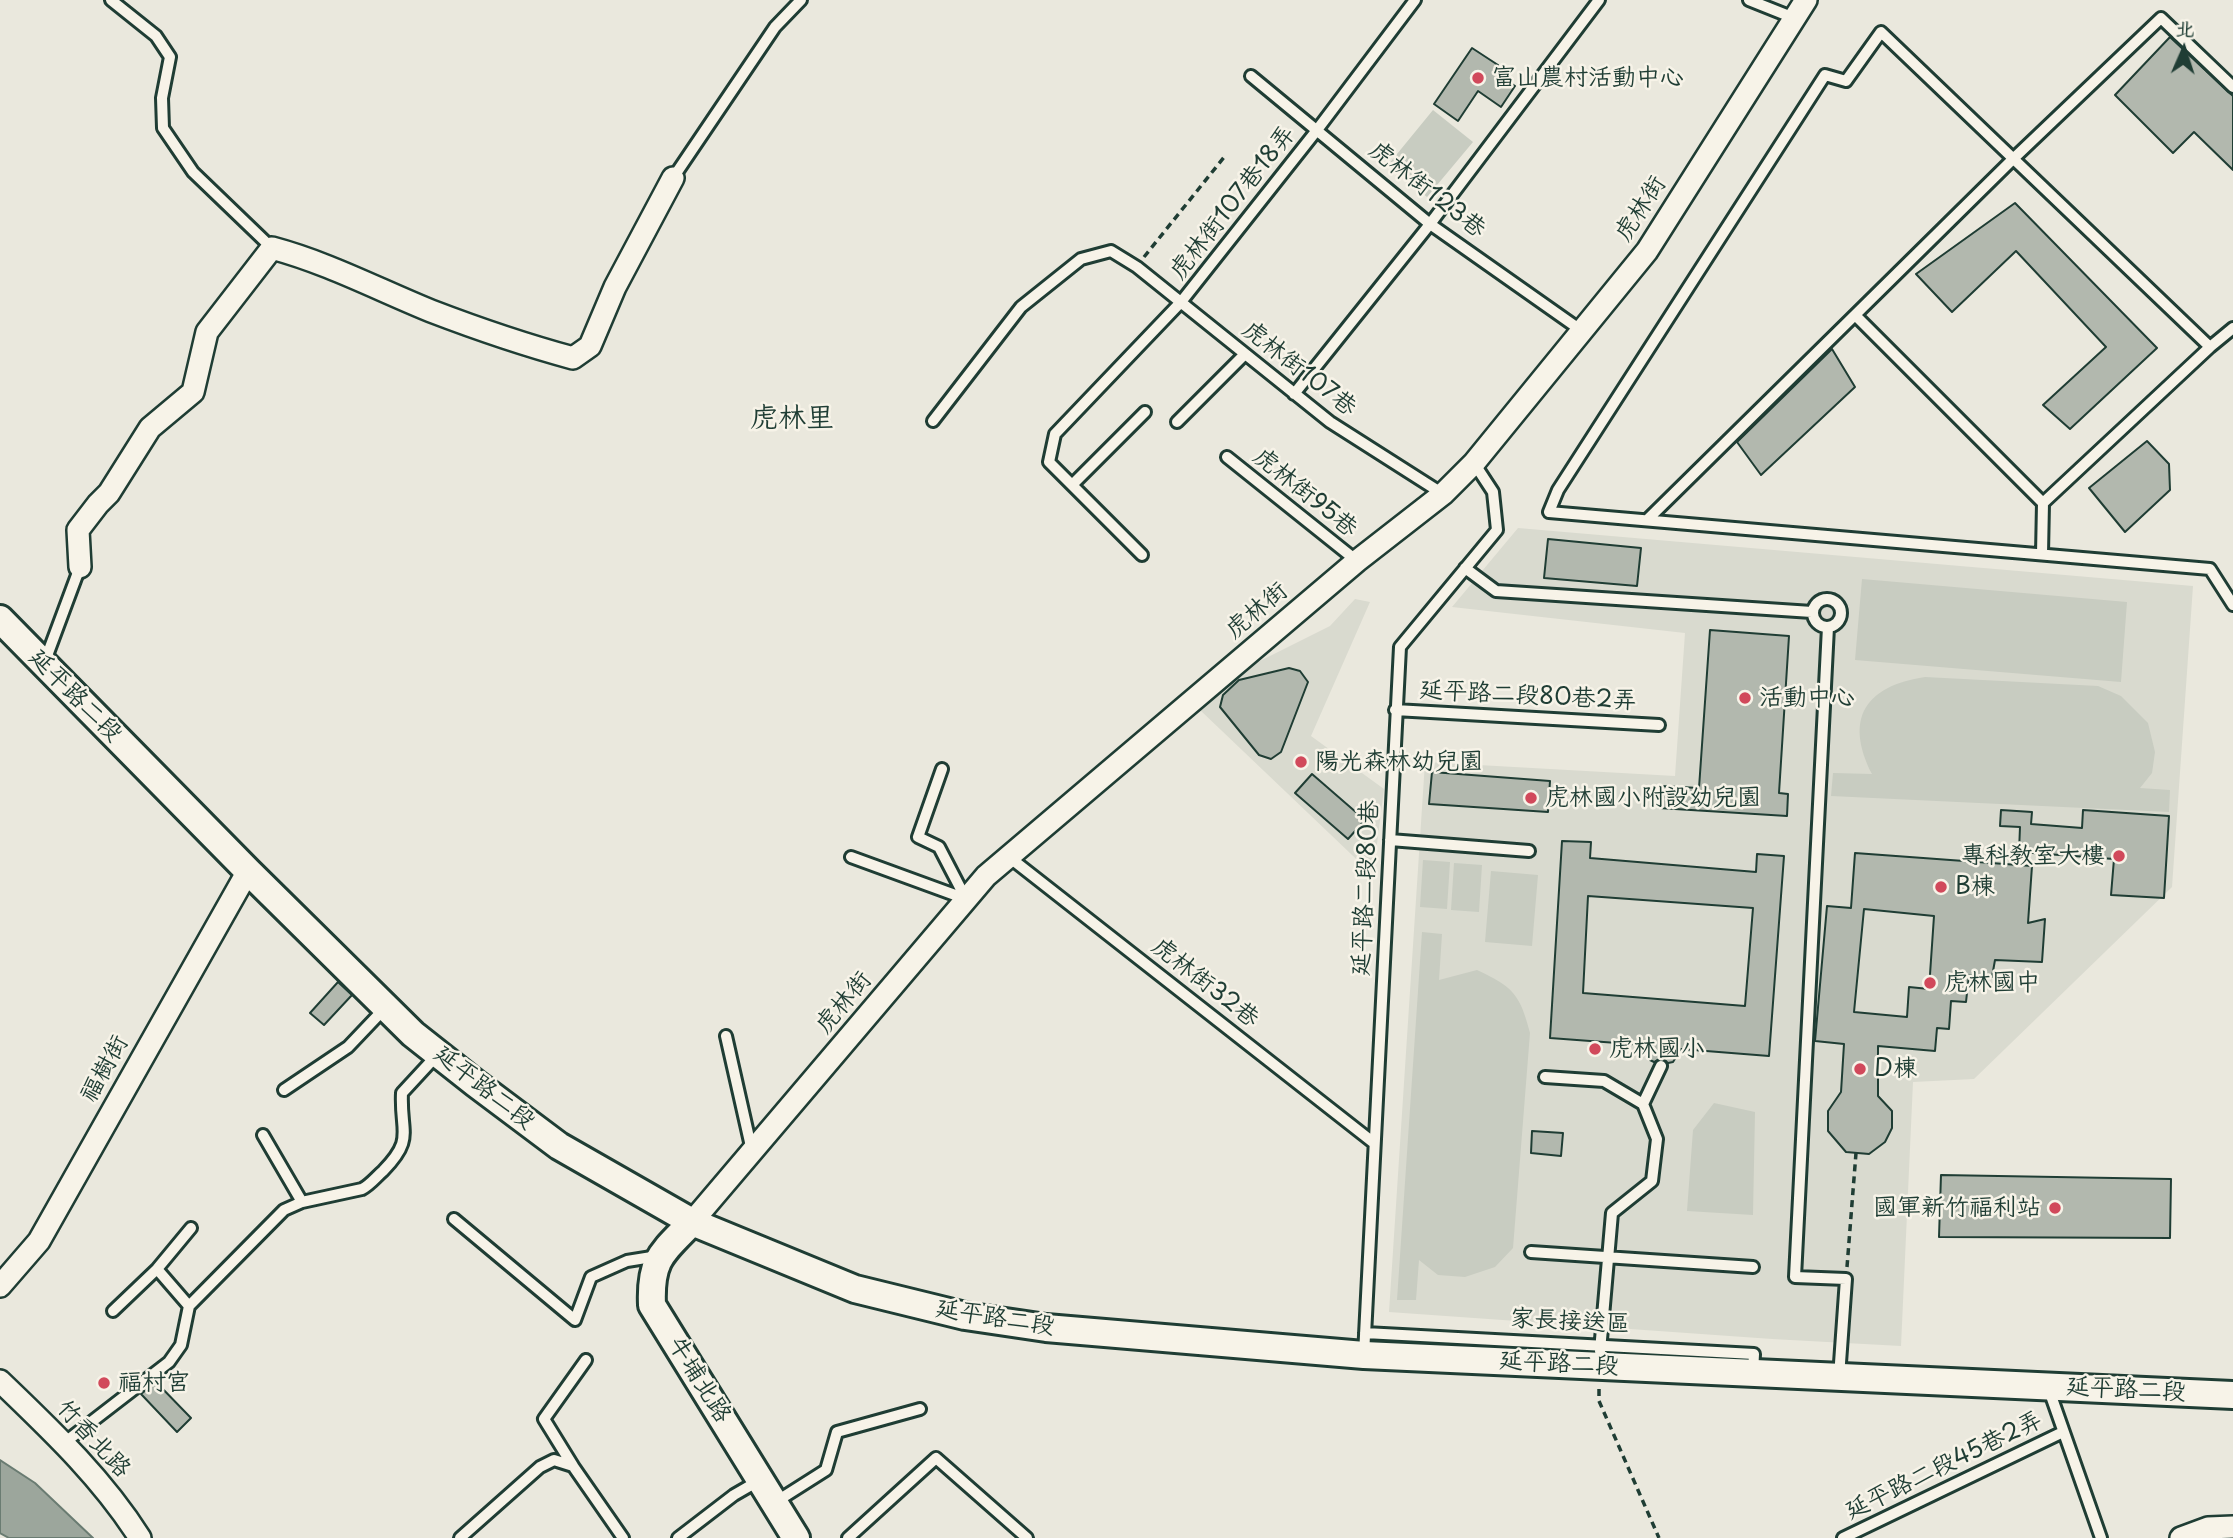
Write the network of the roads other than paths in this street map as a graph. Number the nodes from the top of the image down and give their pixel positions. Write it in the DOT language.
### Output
graph roads {
  1 [pos="111,0"];
  2 [pos="801,0"];
  3 [pos="1415,0"];
  4 [pos="1600,0"];
  5 [pos="1749,0"];
  6 [pos="1806,0"];
  7 [pos="1794,18"];
  8 [pos="1251,76"];
  9 [pos="2233,87"];
  10 [pos="1317,130"];
  11 [pos="2013,159"];
  12 [pos="673,178"];
  13 [pos="1430,224"];
  14 [pos="272,248"];
  15 [pos="1181,302"];
  16 [pos="1855,315"];
  17 [pos="2233,328"];
  18 [pos="1582,331"];
  19 [pos="2210,347"];
  20 [pos="1245,354"];
  21 [pos="1294,394"];
  22 [pos="1146,412"];
  23 [pos="933,421"];
  24 [pos="1177,422"];
  25 [pos="1227,457"];
  26 [pos="1475,463"];
  27 [pos="1073,484"];
  28 [pos="1443,494"];
  29 [pos="2043,503"];
  30 [pos="1647,520"];
  31 [pos="2042,554"];
  32 [pos="1142,555"];
  33 [pos="1357,561"];
  34 [pos="80,567"];
  35 [pos="1465,568"];
  36 [pos="2233,605"];
  37 [pos="1812,612"];
  38 [pos="0,619"];
  39 [pos="1828,628"];
  40 [pos="44,664"];
  41 [pos="1395,709"];
  42 [pos="1658,725"];
  43 [pos="942,769"];
  44 [pos="1390,840"];
  45 [pos="1529,851"];
  46 [pos="851,857"];
  47 [pos="1009,857"];
  48 [pos="248,872"];
  49 [pos="966,899"];
  50 [pos="386,1007"];
  51 [pos="726,1037"];
  52 [pos="438,1054"];
  53 [pos="1661,1066"];
  54 [pos="1545,1077"];
  55 [pos="284,1090"];
  56 [pos="1643,1104"];
  57 [pos="263,1135"];
  58 [pos="1374,1143"];
  59 [pos="752,1151"];
  60 [pos="302,1202"];
  61 [pos="454,1219"];
  62 [pos="692,1222"];
  63 [pos="191,1228"];
  64 [pos="1531,1252"];
  65 [pos="660,1256"];
  66 [pos="1608,1256"];
  67 [pos="1752,1268"];
  68 [pos="157,1269"];
  69 [pos="0,1286"];
  70 [pos="189,1306"];
  71 [pos="113,1311"];
  72 [pos="1365,1344"];
  73 [pos="1599,1355"];
  74 [pos="586,1360"];
  75 [pos="1839,1377"];
  76 [pos="0,1381"];
  77 [pos="2048,1387"];
  78 [pos="2233,1395"];
  79 [pos="920,1409"];
  80 [pos="2063,1432"];
  81 [pos="64,1443"];
  82 [pos="573,1466"];
  83 [pos="760,1480"];
  84 [pos="774,1503"];
  85 [pos="2233,1527"];
  86 [pos="140,1538"];
  87 [pos="460,1538"];
  88 [pos="623,1538"];
  89 [pos="678,1538"];
  90 [pos="796,1538"];
  91 [pos="848,1538"];
  92 [pos="1027,1538"];
  93 [pos="1843,1538"];
  94 [pos="2101,1538"];
  95 [pos="2180,1538"];
  1 -- 14 [label="lane"];
  2 -- 12 [label="lane"];
  3 -- 10 [label="lane, 虎林街107巷18弄"];
  4 -- 13 [label="lane"];
  5 -- 7 [label="lane"];
  6 -- 7 [label="street, 虎林街"];
  7 -- 18 [label="street, 虎林街"];
  8 -- 10 [label="lane, 虎林街123巷"];
  9 -- 11 [label="lane"];
  10 -- 13 [label="lane, 虎林街123巷"];
  10 -- 15 [label="lane, 虎林街107巷18弄"];
  11 -- 16 [label="lane"];
  11 -- 19 [label="lane"];
  11 -- 30 [label="lane"];
  12 -- 14 [label="street"];
  13 -- 18 [label="lane, 虎林街123巷"];
  13 -- 21 [label="lane"];
  14 -- 34 [label="street"];
  15 -- 20 [label="lane, 虎林街107巷"];
  15 -- 23 [label="lane, 虎林街107巷"];
  15 -- 27 [label="lane, 虎林街107巷18弄"];
  16 -- 29 [label="lane"];
  16 -- 30 [label="lane"];
  17 -- 19 [label="lane"];
  18 -- 26 [label="street, 虎林街"];
  19 -- 29 [label="lane"];
  20 -- 21 [label="lane, 虎林街107巷"];
  20 -- 24 [label="lane"];
  21 -- 28 [label="lane, 虎林街107巷"];
  22 -- 27 [label="lane"];
  25 -- 33 [label="lane, 虎林街95巷"];
  26 -- 28 [label="street, 虎林街"];
  26 -- 35 [label="lane, 延平路二段80巷"];
  27 -- 32 [label="lane"];
  28 -- 33 [label="street, 虎林街"];
  29 -- 31 [label="lane"];
  30 -- 31 [label="lane"];
  31 -- 36 [label="lane"];
  33 -- 47 [label="street, 虎林街"];
  34 -- 40 [label="lane"];
  35 -- 37 [label="lane"];
  35 -- 41 [label="lane, 延平路二段80巷"];
  37 -- 39 [label="lane"];
  37 -- 39 [label="lane"];
  38 -- 40 [label="street, 延平路二段"];
  39 -- 75 [label="lane"];
  40 -- 48 [label="street, 延平路二段"];
  41 -- 42 [label="lane, 延平路二段80巷2弄"];
  41 -- 44 [label="lane, 延平路二段80巷"];
  43 -- 49 [label="lane"];
  44 -- 45 [label="lane"];
  44 -- 58 [label="lane, 延平路二段80巷"];
  46 -- 49 [label="lane"];
  47 -- 49 [label="street, 虎林街"];
  47 -- 58 [label="lane, 虎林街32巷"];
  48 -- 50 [label="street, 延平路二段"];
  48 -- 69 [label="street, 福樹街"];
  49 -- 59 [label="street, 虎林街"];
  50 -- 52 [label="street, 延平路二段"];
  50 -- 55 [label="lane"];
  51 -- 59 [label="lane"];
  52 -- 60 [label="lane"];
  52 -- 62 [label="street, 延平路二段"];
  53 -- 56 [label="lane"];
  54 -- 56 [label="lane"];
  56 -- 66 [label="lane"];
  57 -- 60 [label="lane"];
  58 -- 72 [label="lane, 延平路二段80巷"];
  59 -- 62 [label="street, 虎林街"];
  60 -- 70 [label="lane"];
  61 -- 65 [label="lane"];
  62 -- 65 [label="street, 牛埔北路"];
  62 -- 72 [label="street, 延平路二段"];
  63 -- 68 [label="lane"];
  64 -- 66 [label="lane"];
  65 -- 83 [label="street, 牛埔北路"];
  66 -- 67 [label="lane"];
  66 -- 73 [label="lane"];
  68 -- 70 [label="lane"];
  68 -- 71 [label="lane"];
  70 -- 81 [label="lane"];
  72 -- 73 [label="street, 延平路二段"];
  73 -- 75 [label="street, 延平路二段"];
  74 -- 82 [label="lane"];
  75 -- 77 [label="street, 延平路二段"];
  76 -- 81 [label="street, 竹香北路"];
  77 -- 78 [label="street, 延平路二段"];
  77 -- 80 [label="lane"];
  79 -- 84 [label="lane"];
  80 -- 93 [label="lane, 延平路二段45巷2弄"];
  80 -- 94 [label="lane"];
  81 -- 86 [label="street, 竹香北路"];
  82 -- 87 [label="lane"];
  82 -- 88 [label="lane"];
  83 -- 84 [label="street, 牛埔北路"];
  83 -- 89 [label="lane"];
  84 -- 90 [label="street, 牛埔北路"];
  85 -- 95 [label="street"];
  91 -- 92 [label="lane"];
}
